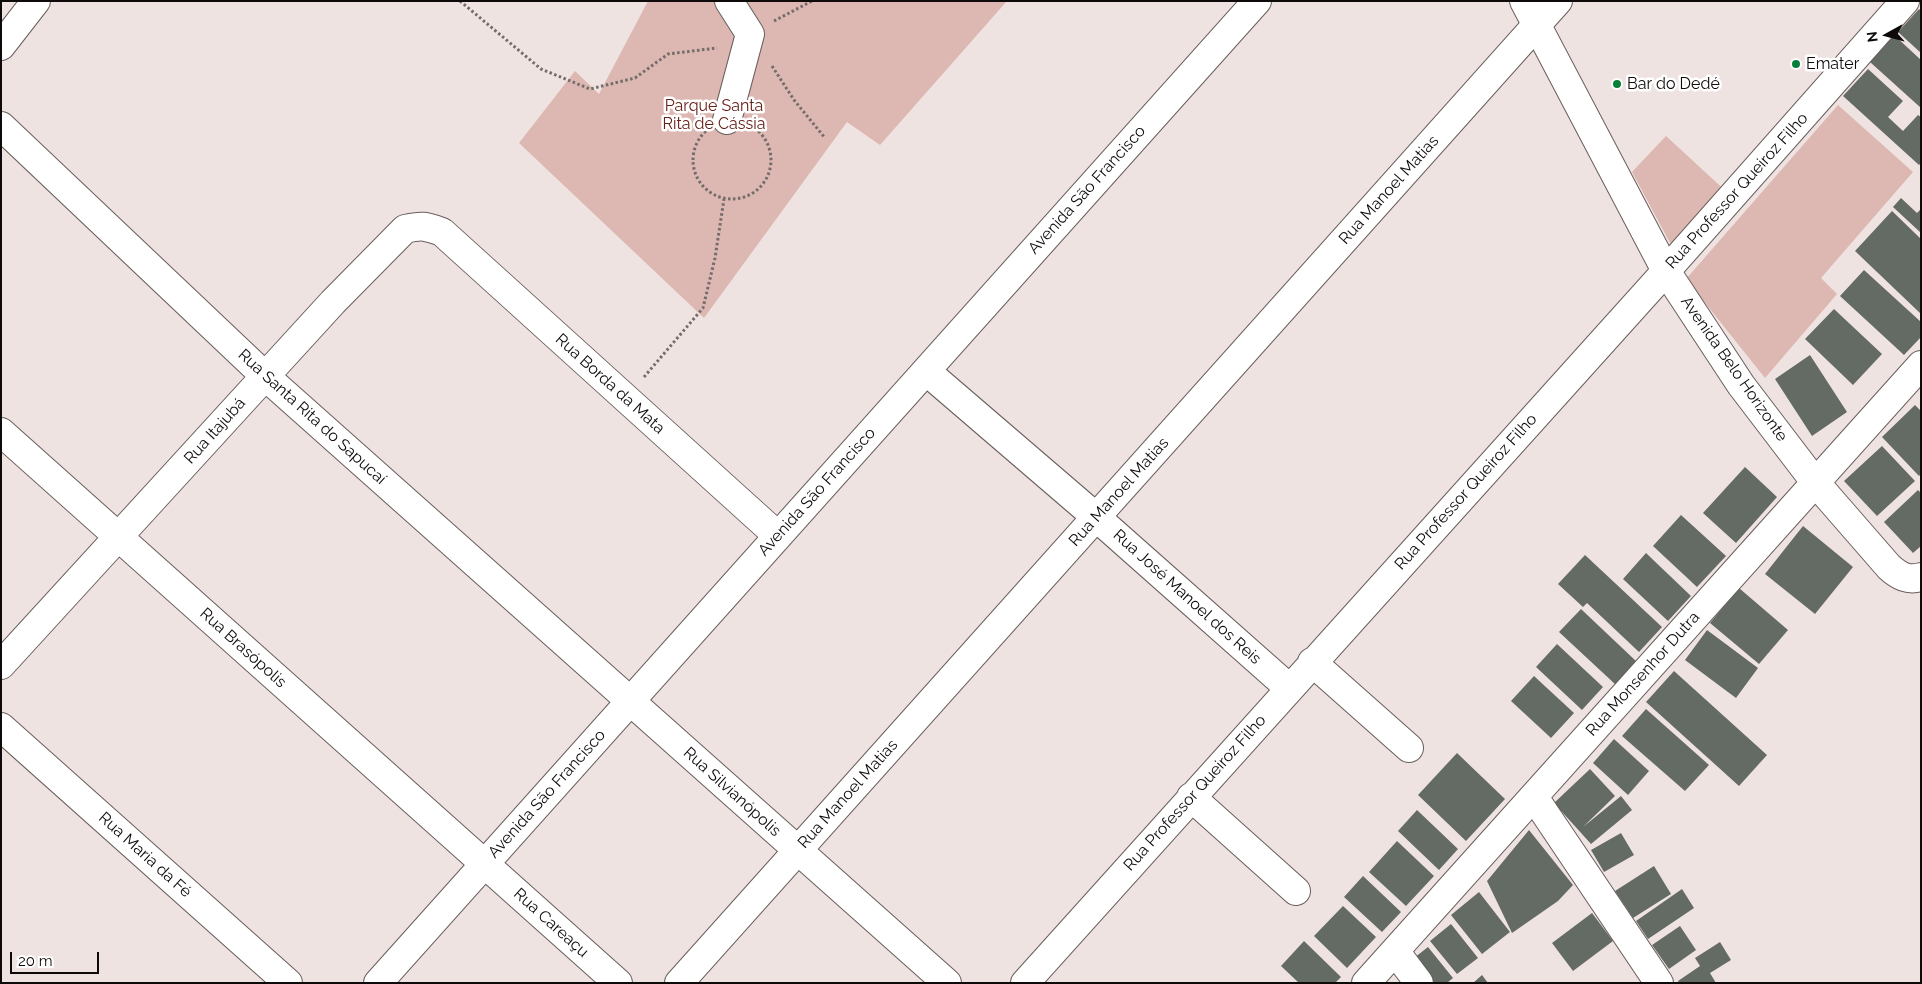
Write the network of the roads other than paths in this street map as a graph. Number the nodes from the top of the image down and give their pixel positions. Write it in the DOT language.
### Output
graph roads {
  1 [pos="36,1"];
  2 [pos="728,1"];
  3 [pos="1257,1"];
  4 [pos="1524,1"];
  5 [pos="1558,1"];
  6 [pos="1906,1"];
  7 [pos="1536,26"];
  8 [pos="1,46"];
  9 [pos="727,120"];
  10 [pos="1,126"];
  11 [pos="442,232"];
  12 [pos="1666,271"];
  13 [pos="1921,365"];
  14 [pos="926,371"];
  15 [pos="265,376"];
  16 [pos="1,432"];
  17 [pos="1815,482"];
  18 [pos="1096,517"];
  19 [pos="119,536"];
  20 [pos="778,536"];
  21 [pos="1914,577"];
  22 [pos="1312,662"];
  23 [pos="1,665"];
  24 [pos="1289,688"];
  25 [pos="630,701"];
  26 [pos="1,727"];
  27 [pos="1409,748"];
  28 [pos="1191,797"];
  29 [pos="1534,797"];
  30 [pos="798,850"];
  31 [pos="484,864"];
  32 [pos="1296,891"];
  33 [pos="1395,951"];
  34 [pos="288,983"];
  35 [pos="378,983"];
  36 [pos="618,983"];
  37 [pos="679,983"];
  38 [pos="946,983"];
  39 [pos="1025,983"];
  40 [pos="1366,983"];
  41 [pos="1419,983"];
  42 [pos="1660,983"];
  1 -- 8 [label="street"];
  2 -- 9 [label="street"];
  3 -- 14 [label="street, Avenida São Francisco"];
  4 -- 7 [label="street, Avenida Belo Horizonte"];
  5 -- 7 [label="street, Rua Manoel Matias"];
  6 -- 12 [label="street, Rua Professor Queiroz Filho"];
  7 -- 12 [label="street, Avenida Belo Horizonte"];
  7 -- 18 [label="street, Rua Manoel Matias"];
  10 -- 15 [label="street, Rua Santa Rita do Sapucaí"];
  11 -- 15 [label="street, Rua Itajubá"];
  11 -- 20 [label="street, Rua Borda da Mata"];
  12 -- 17 [label="street, Avenida Belo Horizonte"];
  12 -- 22 [label="street, Rua Professor Queiroz Filho"];
  13 -- 17 [label="street, Rua Monsenhor Dutra"];
  14 -- 18 [label="street, Rua José Manoel dos Reis"];
  14 -- 20 [label="street, Avenida São Francisco"];
  15 -- 19 [label="street, Rua Itajubá"];
  15 -- 25 [label="street, Rua Santa Rita do Sapucaí"];
  16 -- 19 [label="street, Rua Brasópolis"];
  17 -- 21 [label="street, Avenida Belo Horizonte"];
  17 -- 29 [label="street, Rua Monsenhor Dutra"];
  18 -- 24 [label="street, Rua José Manoel dos Reis"];
  18 -- 30 [label="street, Rua Manoel Matias"];
  19 -- 23 [label="street, Rua Itajubá"];
  19 -- 31 [label="street, Rua Brasópolis"];
  20 -- 25 [label="street, Avenida São Francisco"];
  22 -- 24 [label="street, Rua Professor Queiroz Filho"];
  22 -- 27 [label="street"];
  24 -- 28 [label="street, Rua Professor Queiroz Filho"];
  25 -- 30 [label="street, Rua Silvianópolis"];
  25 -- 31 [label="street, Avenida São Francisco"];
  26 -- 34 [label="street, Rua Maria da Fé"];
  28 -- 32 [label="street"];
  28 -- 39 [label="street, Rua Professor Queiroz Filho"];
  29 -- 33 [label="street, Rua Monsenhor Dutra"];
  29 -- 42 [label="street"];
  30 -- 37 [label="street, Rua Manoel Matias"];
  30 -- 38 [label="street, Rua Silvianópolis"];
  31 -- 35 [label="street, Avenida São Francisco"];
  31 -- 36 [label="street, Rua Careaçu"];
  33 -- 40 [label="street, Rua Monsenhor Dutra"];
  33 -- 41 [label="street"];
}
